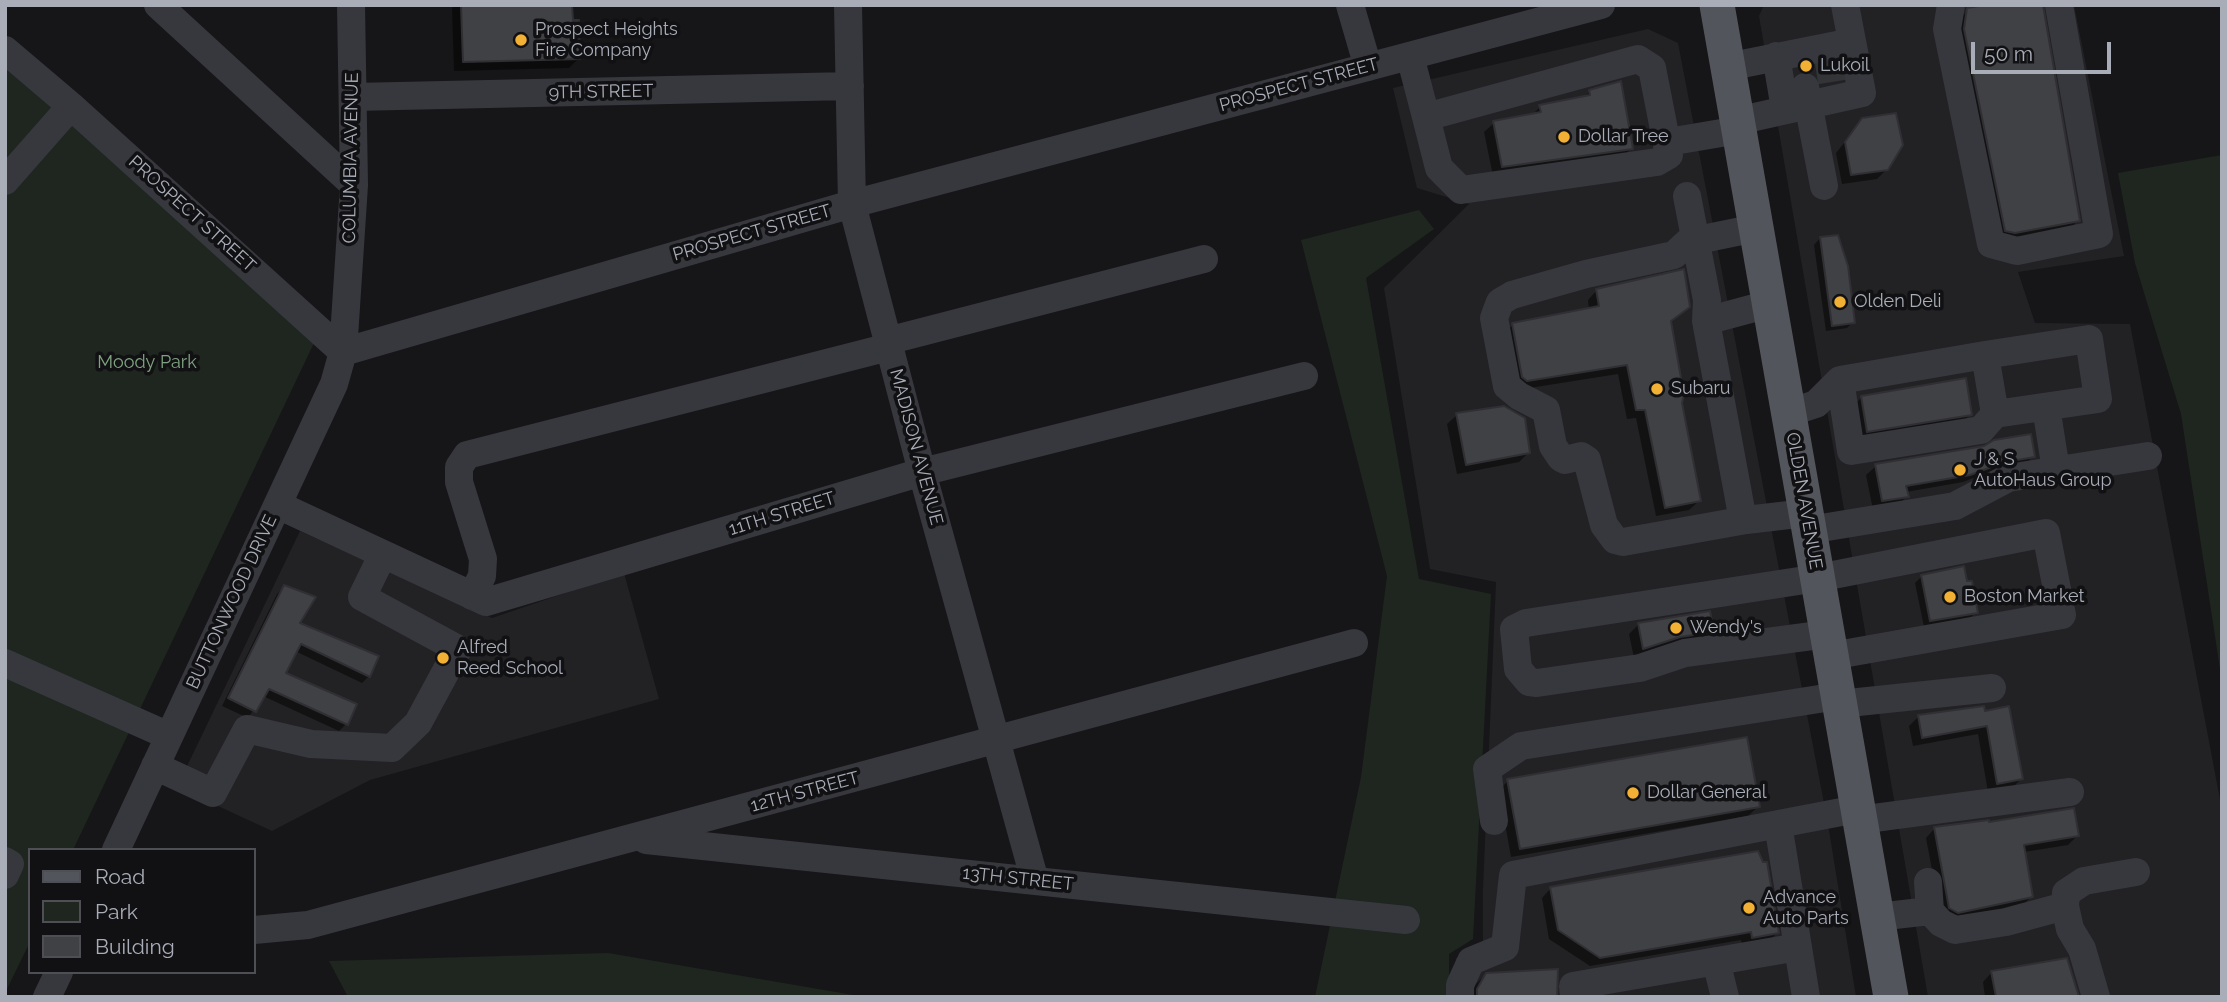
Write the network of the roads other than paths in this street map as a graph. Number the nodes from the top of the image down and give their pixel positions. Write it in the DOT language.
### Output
graph roads {
  1 [pos="158,5"];
  2 [pos="351,5"];
  3 [pos="848,5"];
  4 [pos="1350,5"];
  5 [pos="1601,5"];
  6 [pos="1717,5"];
  7 [pos="1845,5"];
  8 [pos="1951,5"];
  9 [pos="2059,5"];
  10 [pos="1549,12"];
  11 [pos="5,50"];
  12 [pos="1410,56"];
  13 [pos="1368,67"];
  14 [pos="1727,67"];
  15 [pos="1813,72"];
  16 [pos="850,86"];
  17 [pos="352,97"];
  18 [pos="71,106"];
  19 [pos="1426,117"];
  20 [pos="1738,126"];
  21 [pos="1668,142"];
  22 [pos="5,181"];
  23 [pos="354,185"];
  24 [pos="1824,186"];
  25 [pos="1687,196"];
  26 [pos="852,204"];
  27 [pos="1756,228"];
  28 [pos="1696,240"];
  29 [pos="1204,259"];
  30 [pos="1769,304"];
  31 [pos="1706,321"];
  32 [pos="888,344"];
  33 [pos="343,352"];
  34 [pos="1985,355"];
  35 [pos="1304,376"];
  36 [pos="1840,380"];
  37 [pos="2046,407"];
  38 [pos="1788,413"];
  39 [pos="1995,414"];
  40 [pos="2148,456"];
  41 [pos="2056,470"];
  42 [pos="922,472"];
  43 [pos="278,505"];
  44 [pos="1746,520"];
  45 [pos="1807,522"];
  46 [pos="383,554"];
  47 [pos="1818,578"];
  48 [pos="472,596"];
  49 [pos="1354,643"];
  50 [pos="1829,645"];
  51 [pos="5,663"];
  52 [pos="1992,688"];
  53 [pos="1838,700"];
  54 [pos="169,736"];
  55 [pos="996,740"];
  56 [pos="155,766"];
  57 [pos="2070,792"];
  58 [pos="1858,815"];
  59 [pos="1494,821"];
  60 [pos="1779,824"];
  61 [pos="631,839"];
  62 [pos="117,848"];
  63 [pos="5,861"];
  64 [pos="2136,872"];
  65 [pos="5,875"];
  66 [pos="1035,881"];
  67 [pos="1928,882"];
  68 [pos="2065,906"];
  69 [pos="1930,911"];
  70 [pos="1877,917"];
  71 [pos="1406,920"];
  72 [pos="256,930"];
  73 [pos="1798,947"];
  74 [pos="1716,961"];
  75 [pos="58,974"];
  76 [pos="47,997"];
  77 [pos="1460,997"];
  78 [pos="1574,997"];
  79 [pos="1725,997"];
  80 [pos="1806,997"];
  81 [pos="1891,997"];
  82 [pos="2096,997"];
  1 -- 23 [label="street"];
  2 -- 17 [label="street, COLUMBIA AVENUE"];
  3 -- 16 [label="street, MADISON AVENUE"];
  4 -- 13 [label="street"];
  5 -- 10 [label="street, PROSPECT STREET"];
  6 -- 14 [label="main road, OLDEN AVENUE"];
  7 -- 15 [label="street"];
  8 -- 9 [label="street"];
  10 -- 12 [label="street, PROSPECT STREET"];
  11 -- 18 [label="street, PROSPECT STREET"];
  12 -- 13 [label="street, PROSPECT STREET"];
  12 -- 19 [label="street"];
  13 -- 26 [label="street, PROSPECT STREET"];
  14 -- 15 [label="street"];
  14 -- 20 [label="main road, OLDEN AVENUE"];
  15 -- 20 [label="street"];
  15 -- 24 [label="street"];
  16 -- 17 [label="street, 9TH STREET"];
  16 -- 26 [label="street, MADISON AVENUE"];
  17 -- 23 [label="street, COLUMBIA AVENUE"];
  18 -- 22 [label="street"];
  18 -- 33 [label="street, PROSPECT STREET"];
  19 -- 21 [label="street"];
  19 -- 21 [label="street"];
  20 -- 21 [label="street"];
  20 -- 27 [label="main road, OLDEN AVENUE"];
  23 -- 33 [label="street, COLUMBIA AVENUE"];
  25 -- 28 [label="street"];
  26 -- 32 [label="street, MADISON AVENUE"];
  26 -- 33 [label="street, PROSPECT STREET"];
  27 -- 28 [label="street"];
  27 -- 30 [label="main road, OLDEN AVENUE"];
  28 -- 31 [label="street"];
  28 -- 44 [label="street"];
  29 -- 32 [label="street"];
  30 -- 31 [label="street"];
  30 -- 38 [label="main road, OLDEN AVENUE"];
  31 -- 44 [label="street"];
  32 -- 42 [label="street, MADISON AVENUE"];
  32 -- 48 [label="street"];
  33 -- 43 [label="street, BUTTONWOOD DRIVE"];
  34 -- 36 [label="street"];
  34 -- 37 [label="street"];
  34 -- 39 [label="street"];
  35 -- 42 [label="street, 11TH STREET"];
  36 -- 38 [label="street"];
  36 -- 39 [label="street"];
  37 -- 39 [label="street"];
  37 -- 41 [label="street"];
  38 -- 45 [label="main road, OLDEN AVENUE"];
  40 -- 41 [label="street"];
  41 -- 45 [label="street"];
  42 -- 48 [label="street, 11TH STREET"];
  42 -- 55 [label="street, MADISON AVENUE"];
  43 -- 46 [label="street, 11TH STREET"];
  43 -- 54 [label="street, BUTTONWOOD DRIVE"];
  44 -- 45 [label="street"];
  45 -- 47 [label="main road, OLDEN AVENUE"];
  46 -- 48 [label="street, 11TH STREET"];
  46 -- 56 [label="street"];
  47 -- 50 [label="main road, OLDEN AVENUE"];
  47 -- 50 [label="street"];
  47 -- 50 [label="street"];
  49 -- 55 [label="street, 12TH STREET"];
  50 -- 53 [label="main road, OLDEN AVENUE"];
  51 -- 54 [label="street"];
  52 -- 53 [label="street"];
  53 -- 58 [label="main road, OLDEN AVENUE"];
  53 -- 59 [label="street"];
  54 -- 56 [label="street, BUTTONWOOD DRIVE"];
  55 -- 61 [label="street, 12TH STREET"];
  55 -- 66 [label="street, MADISON AVENUE"];
  56 -- 62 [label="street, BUTTONWOOD DRIVE"];
  57 -- 58 [label="street"];
  58 -- 60 [label="street"];
  58 -- 70 [label="main road, OLDEN AVENUE"];
  60 -- 73 [label="street"];
  60 -- 77 [label="street"];
  61 -- 66 [label="street, 13TH STREET"];
  61 -- 72 [label="street, 12TH STREET"];
  63 -- 65 [label="street"];
  64 -- 68 [label="street"];
  66 -- 71 [label="street, 13TH STREET"];
  67 -- 69 [label="street"];
  68 -- 69 [label="street"];
  68 -- 82 [label="street"];
  69 -- 70 [label="street"];
  70 -- 81 [label="main road, OLDEN AVENUE"];
  73 -- 74 [label="street"];
  73 -- 80 [label="street"];
  74 -- 78 [label="street"];
  74 -- 79 [label="street"];
  75 -- 76 [label="street"];
}
